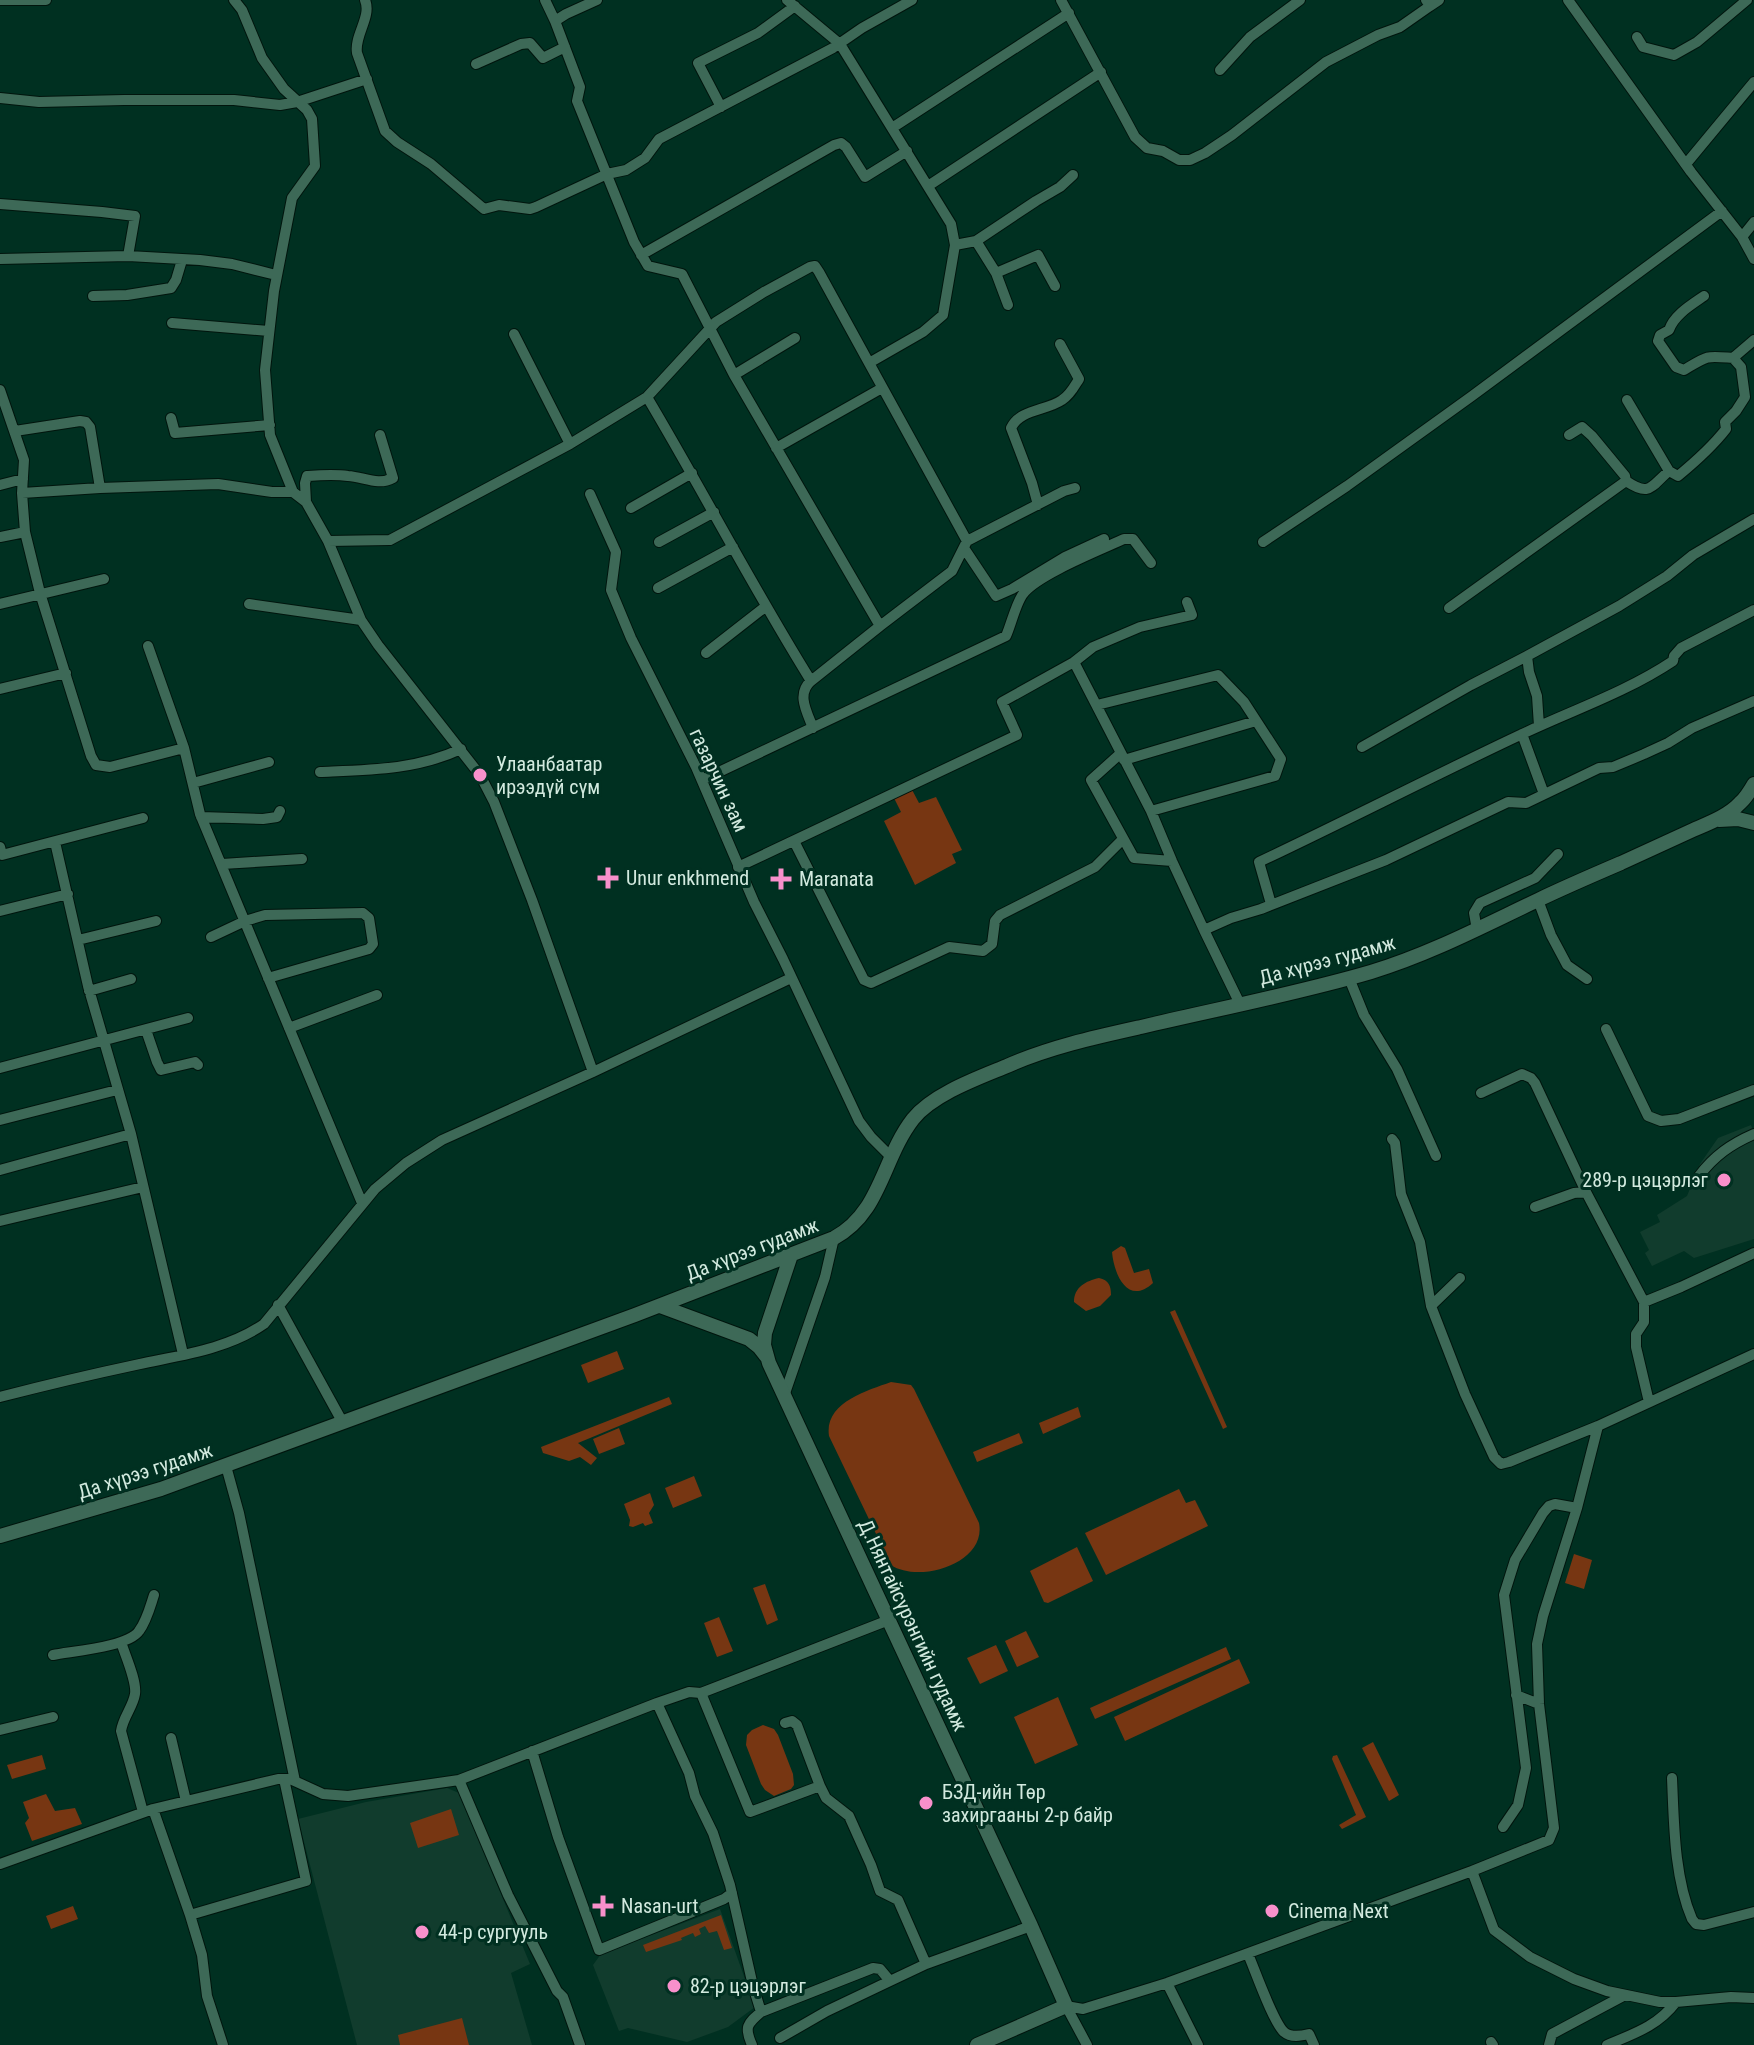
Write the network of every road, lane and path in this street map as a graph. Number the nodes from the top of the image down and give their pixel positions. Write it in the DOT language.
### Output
graph roads {
  1 [pos="0,0"];
  2 [pos="46,0"];
  3 [pos="234,0"];
  4 [pos="365,0"];
  5 [pos="545,0"];
  6 [pos="597,0"];
  7 [pos="912,0"];
  8 [pos="1061,0"];
  9 [pos="1300,0"];
  10 [pos="1568,0"];
  11 [pos="1747,0"];
  12 [pos="1432,2"];
  13 [pos="791,3"];
  14 [pos="1069,13"];
  15 [pos="555,21"];
  16 [pos="1637,37"];
  17 [pos="840,44"];
  18 [pos="565,47"];
  19 [pos="476,64"];
  20 [pos="1220,70"];
  21 [pos="1101,72"];
  22 [pos="367,79"];
  23 [pos="1754,82"];
  24 [pos="0,98"];
  25 [pos="297,102"];
  26 [pos="721,107"];
  27 [pos="892,128"];
  28 [pos="907,151"];
  29 [pos="1686,164"];
  30 [pos="607,174"];
  31 [pos="1073,175"];
  32 [pos="928,186"];
  33 [pos="0,204"];
  34 [pos="1722,211"];
  35 [pos="1754,222"];
  36 [pos="1742,237"];
  37 [pos="976,241"];
  38 [pos="955,245"];
  39 [pos="641,255"];
  40 [pos="128,256"];
  41 [pos="0,259"];
  42 [pos="1754,259"];
  43 [pos="182,260"];
  44 [pos="996,273"];
  45 [pos="276,275"];
  46 [pos="1055,286"];
  47 [pos="93,296"];
  48 [pos="1704,296"];
  49 [pos="1008,305"];
  50 [pos="172,323"];
  51 [pos="708,328"];
  52 [pos="269,331"];
  53 [pos="514,334"];
  54 [pos="795,338"];
  55 [pos="1754,340"];
  56 [pos="1060,344"];
  57 [pos="1733,358"];
  58 [pos="869,363"];
  59 [pos="734,375"];
  60 [pos="882,388"];
  61 [pos="0,390"];
  62 [pos="647,397"];
  63 [pos="1627,400"];
  64 [pos="171,418"];
  65 [pos="270,425"];
  66 [pos="15,431"];
  67 [pos="380,435"];
  68 [pos="1569,435"];
  69 [pos="570,444"];
  70 [pos="776,448"];
  71 [pos="1669,471"];
  72 [pos="692,473"];
  73 [pos="23,479"];
  74 [pos="1626,481"];
  75 [pos="0,485"];
  76 [pos="100,488"];
  77 [pos="1075,488"];
  78 [pos="293,492"];
  79 [pos="22,493"];
  80 [pos="590,494"];
  81 [pos="306,502"];
  82 [pos="1038,505"];
  83 [pos="631,508"];
  84 [pos="714,512"];
  85 [pos="1754,519"];
  86 [pos="25,532"];
  87 [pos="0,537"];
  88 [pos="1104,539"];
  89 [pos="328,541"];
  90 [pos="659,542"];
  91 [pos="1263,542"];
  92 [pos="966,544"];
  93 [pos="733,547"];
  94 [pos="1151,563"];
  95 [pos="104,579"];
  96 [pos="658,588"];
  97 [pos="40,593"];
  98 [pos="1187,602"];
  99 [pos="0,604"];
  100 [pos="249,604"];
  101 [pos="765,607"];
  102 [pos="1449,608"];
  103 [pos="1754,610"];
  104 [pos="361,620"];
  105 [pos="880,626"];
  106 [pos="148,646"];
  107 [pos="706,653"];
  108 [pos="1527,656"];
  109 [pos="1074,662"];
  110 [pos="66,673"];
  111 [pos="811,681"];
  112 [pos="0,689"];
  113 [pos="1754,701"];
  114 [pos="1097,705"];
  115 [pos="1256,721"];
  116 [pos="1539,726"];
  117 [pos="813,728"];
  118 [pos="1522,734"];
  119 [pos="1362,747"];
  120 [pos="184,748"];
  121 [pos="461,749"];
  122 [pos="1123,757"];
  123 [pos="269,762"];
  124 [pos="320,772"];
  125 [pos="702,780"];
  126 [pos="193,783"];
  127 [pos="1754,784"];
  128 [pos="1544,794"];
  129 [pos="1743,801"];
  130 [pos="280,811"];
  131 [pos="1151,811"];
  132 [pos="201,817"];
  133 [pos="143,818"];
  134 [pos="1749,821"];
  135 [pos="1707,823"];
  136 [pos="1123,839"];
  137 [pos="794,841"];
  138 [pos="55,842"];
  139 [pos="0,847"];
  140 [pos="1558,854"];
  141 [pos="302,859"];
  142 [pos="1172,861"];
  143 [pos="222,864"];
  144 [pos="738,867"];
  145 [pos="68,894"];
  146 [pos="1538,900"];
  147 [pos="1271,904"];
  148 [pos="0,911"];
  149 [pos="156,921"];
  150 [pos="245,921"];
  151 [pos="1204,930"];
  152 [pos="1477,930"];
  153 [pos="211,937"];
  154 [pos="78,940"];
  155 [pos="268,978"];
  156 [pos="791,978"];
  157 [pos="1349,978"];
  158 [pos="131,979"];
  159 [pos="1587,979"];
  160 [pos="89,991"];
  161 [pos="377,995"];
  162 [pos="1240,1004"];
  163 [pos="188,1018"];
  164 [pos="289,1028"];
  165 [pos="1606,1029"];
  166 [pos="146,1030"];
  167 [pos="104,1042"];
  168 [pos="198,1065"];
  169 [pos="0,1068"];
  170 [pos="593,1072"];
  171 [pos="117,1090"];
  172 [pos="1754,1090"];
  173 [pos="1481,1093"];
  174 [pos="0,1120"];
  175 [pos="131,1134"];
  176 [pos="1754,1134"];
  177 [pos="1392,1139"];
  178 [pos="890,1156"];
  179 [pos="1436,1156"];
  180 [pos="0,1170"];
  181 [pos="1699,1176"];
  182 [pos="143,1187"];
  183 [pos="1586,1192"];
  184 [pos="362,1203"];
  185 [pos="1535,1207"];
  186 [pos="0,1221"];
  187 [pos="834,1238"];
  188 [pos="1754,1253"];
  189 [pos="791,1255"];
  190 [pos="1460,1278"];
  191 [pos="1644,1302"];
  192 [pos="278,1305"];
  193 [pos="660,1306"];
  194 [pos="1431,1306"];
  195 [pos="183,1354"];
  196 [pos="1754,1354"];
  197 [pos="769,1363"];
  198 [pos="784,1396"];
  199 [pos="0,1397"];
  200 [pos="1649,1402"];
  201 [pos="343,1423"];
  202 [pos="1598,1426"];
  203 [pos="226,1466"];
  204 [pos="1577,1508"];
  205 [pos="0,1536"];
  206 [pos="154,1595"];
  207 [pos="889,1620"];
  208 [pos="121,1642"];
  209 [pos="53,1655"];
  210 [pos="701,1693"];
  211 [pos="1516,1695"];
  212 [pos="657,1703"];
  213 [pos="1539,1704"];
  214 [pos="53,1717"];
  215 [pos="785,1723"];
  216 [pos="0,1730"];
  217 [pos="171,1738"];
  218 [pos="532,1751"];
  219 [pos="1672,1778"];
  220 [pos="284,1779"];
  221 [pos="459,1780"];
  222 [pos="295,1781"];
  223 [pos="820,1786"];
  224 [pos="186,1801"];
  225 [pos="148,1811"];
  226 [pos="1503,1827"];
  227 [pos="0,1864"];
  228 [pos="1472,1871"];
  229 [pos="732,1893"];
  230 [pos="1754,1912"];
  231 [pos="190,1915"];
  232 [pos="1031,1926"];
  233 [pos="1248,1954"];
  234 [pos="926,1964"];
  235 [pos="890,1981"];
  236 [pos="1167,1983"];
  237 [pos="1625,1995"];
  238 [pos="1754,1998"];
  239 [pos="1676,2002"];
  240 [pos="1066,2006"];
  241 [pos="761,2012"];
  242 [pos="780,2038"];
  243 [pos="223,2045"];
  244 [pos="580,2045"];
  245 [pos="752,2045"];
  246 [pos="977,2045"];
  247 [pos="1087,2045"];
  248 [pos="1198,2045"];
  249 [pos="1314,2045"];
  250 [pos="1549,2045"];
  251 [pos="1607,2045"];
  1 -- 2 [label="street"];
  3 -- 25 [label="street"];
  4 -- 22 [label="street"];
  5 -- 15 [label="street"];
  6 -- 15 [label="street"];
  7 -- 17 [label="street"];
  8 -- 14 [label="street"];
  9 -- 20 [label="street"];
  10 -- 29 [label="street"];
  11 -- 16 [label="street"];
  12 -- 21 [label="street"];
  13 -- 17 [label="street"];
  13 -- 26 [label="street"];
  14 -- 21 [label="street"];
  14 -- 27 [label="street"];
  15 -- 18 [label="street"];
  17 -- 26 [label="street"];
  17 -- 27 [label="street"];
  18 -- 19 [label="street"];
  18 -- 30 [label="street"];
  21 -- 32 [label="street"];
  22 -- 25 [label="street"];
  22 -- 30 [label="street"];
  23 -- 29 [label="street"];
  24 -- 25 [label="street"];
  25 -- 45 [label="street"];
  26 -- 30 [label="street"];
  27 -- 28 [label="street"];
  28 -- 32 [label="street"];
  28 -- 39 [label="street"];
  29 -- 34 [label="street"];
  30 -- 39 [label="street"];
  31 -- 37 [label="street"];
  32 -- 38 [label="street"];
  33 -- 40 [label="street"];
  34 -- 36 [label="street"];
  34 -- 91 [label="street"];
  35 -- 36 [label="street"];
  36 -- 42 [label="street"];
  37 -- 38 [label="street"];
  37 -- 44 [label="street"];
  38 -- 58 [label="street"];
  39 -- 51 [label="street"];
  40 -- 41 [label="street"];
  40 -- 43 [label="street"];
  43 -- 45 [label="street"];
  43 -- 47 [label="street"];
  44 -- 46 [label="street"];
  44 -- 49 [label="street"];
  45 -- 52 [label="street"];
  48 -- 57 [label="street"];
  50 -- 52 [label="street"];
  51 -- 58 [label="street"];
  51 -- 59 [label="street"];
  51 -- 62 [label="street"];
  52 -- 65 [label="street"];
  53 -- 69 [label="street"];
  54 -- 59 [label="street"];
  55 -- 57 [label="street"];
  56 -- 82 [label="street"];
  57 -- 71 [label="street"];
  58 -- 60 [label="street"];
  59 -- 70 [label="street"];
  60 -- 70 [label="street"];
  60 -- 92 [label="street"];
  61 -- 66 [label="street"];
  62 -- 69 [label="street"];
  62 -- 72 [label="street"];
  63 -- 71 [label="street"];
  64 -- 65 [label="street"];
  65 -- 78 [label="street"];
  66 -- 73 [label="street"];
  66 -- 76 [label="street"];
  67 -- 81 [label="street"];
  68 -- 74 [label="street"];
  69 -- 89 [label="street"];
  70 -- 105 [label="street"];
  71 -- 74 [label="street"];
  72 -- 83 [label="street"];
  72 -- 84 [label="street"];
  73 -- 75 [label="street"];
  73 -- 79 [label="street"];
  74 -- 102 [label="street"];
  76 -- 78 [label="street"];
  76 -- 79 [label="street"];
  77 -- 82 [label="street"];
  78 -- 81 [label="street"];
  79 -- 86 [label="street"];
  80 -- 125 [label="street, газарчин зам"];
  81 -- 89 [label="street"];
  82 -- 92 [label="street"];
  84 -- 90 [label="street"];
  84 -- 93 [label="street"];
  85 -- 108 [label="street"];
  86 -- 87 [label="street"];
  86 -- 97 [label="street"];
  88 -- 92 [label="street"];
  89 -- 104 [label="street"];
  92 -- 105 [label="street"];
  93 -- 96 [label="street"];
  93 -- 101 [label="street"];
  94 -- 117 [label="street"];
  95 -- 97 [label="street"];
  97 -- 99 [label="street"];
  97 -- 110 [label="street"];
  98 -- 109 [label="street"];
  100 -- 104 [label="street"];
  101 -- 107 [label="street"];
  101 -- 111 [label="street"];
  103 -- 116 [label="street"];
  104 -- 121 [label="street"];
  105 -- 111 [label="street"];
  106 -- 120 [label="street"];
  108 -- 116 [label="street"];
  108 -- 119 [label="street"];
  109 -- 114 [label="street"];
  109 -- 137 [label="street"];
  110 -- 112 [label="street"];
  110 -- 120 [label="street"];
  111 -- 117 [label="street"];
  113 -- 128 [label="street"];
  114 -- 115 [label="street"];
  114 -- 122 [label="street"];
  115 -- 122 [label="street"];
  115 -- 131 [label="street"];
  116 -- 118 [label="street"];
  117 -- 125 [label="street"];
  118 -- 128 [label="street"];
  118 -- 147 [label="street"];
  120 -- 126 [label="street"];
  121 -- 124 [label="street"];
  121 -- 170 [label="street"];
  122 -- 131 [label="street"];
  122 -- 136 [label="street"];
  123 -- 126 [label="street"];
  125 -- 144 [label="street, газарчин зам"];
  126 -- 132 [label="street"];
  127 -- 129 [label="main road, Да хүрээ гудамж"];
  128 -- 147 [label="street"];
  129 -- 134 [label="main road"];
  129 -- 135 [label="main road, Да хүрээ гудамж"];
  130 -- 132 [label="street"];
  131 -- 142 [label="street"];
  132 -- 143 [label="street"];
  133 -- 138 [label="street"];
  134 -- 135 [label="main road"];
  135 -- 146 [label="main road, Да хүрээ гудамж"];
  136 -- 137 [label="street"];
  136 -- 142 [label="street"];
  137 -- 144 [label="street"];
  138 -- 139 [label="street"];
  138 -- 145 [label="street"];
  140 -- 152 [label="street"];
  141 -- 143 [label="street"];
  142 -- 151 [label="street"];
  143 -- 150 [label="street"];
  144 -- 156 [label="street, газарчин зам"];
  145 -- 148 [label="street"];
  145 -- 154 [label="street"];
  146 -- 152 [label="main road, Да хүрээ гудамж"];
  146 -- 159 [label="street"];
  147 -- 151 [label="street"];
  149 -- 154 [label="street"];
  150 -- 153 [label="street"];
  150 -- 155 [label="street"];
  150 -- 155 [label="street"];
  151 -- 162 [label="street"];
  152 -- 157 [label="main road, Да хүрээ гудамж"];
  154 -- 160 [label="street"];
  155 -- 164 [label="street"];
  156 -- 170 [label="street"];
  156 -- 178 [label="street, газарчин зам"];
  157 -- 162 [label="main road, Да хүрээ гудамж"];
  157 -- 179 [label="street"];
  158 -- 160 [label="street"];
  160 -- 167 [label="street"];
  161 -- 164 [label="street"];
  162 -- 178 [label="main road, Да хүрээ гудамж"];
  163 -- 166 [label="street"];
  164 -- 184 [label="street"];
  165 -- 172 [label="street"];
  166 -- 167 [label="street"];
  166 -- 168 [label="street"];
  167 -- 169 [label="street"];
  167 -- 171 [label="street"];
  170 -- 184 [label="street"];
  171 -- 174 [label="street"];
  171 -- 175 [label="street"];
  173 -- 183 [label="street"];
  175 -- 180 [label="street"];
  175 -- 182 [label="street"];
  176 -- 181 [label="street"];
  177 -- 194 [label="street"];
  178 -- 187 [label="main road, Да хүрээ гудамж"];
  182 -- 186 [label="street"];
  182 -- 195 [label="street"];
  183 -- 185 [label="street"];
  183 -- 191 [label="street"];
  184 -- 192 [label="street"];
  187 -- 189 [label="main road, Да хүрээ гудамж"];
  187 -- 198 [label="street"];
  188 -- 191 [label="street"];
  189 -- 193 [label="main road, Да хүрээ гудамж"];
  189 -- 197 [label="main road, Д.Нянтайсүрэнгийн гудамж"];
  190 -- 194 [label="street"];
  191 -- 200 [label="street"];
  192 -- 195 [label="street"];
  192 -- 201 [label="street"];
  193 -- 197 [label="main road"];
  193 -- 201 [label="main road, Да хүрээ гудамж"];
  194 -- 202 [label="street"];
  195 -- 199 [label="street"];
  196 -- 200 [label="street"];
  197 -- 198 [label="main road, Д.Нянтайсүрэнгийн гудамж"];
  198 -- 207 [label="main road, Д.Нянтайсүрэнгийн гудамж"];
  200 -- 202 [label="street"];
  201 -- 203 [label="main road, Да хүрээ гудамж"];
  202 -- 204 [label="street"];
  203 -- 205 [label="main road, Да хүрээ гудамж"];
  203 -- 222 [label="street"];
  204 -- 211 [label="street"];
  204 -- 213 [label="street"];
  206 -- 208 [label="street"];
  207 -- 210 [label="street"];
  207 -- 232 [label="main road, Д.Нянтайсүрэнгийн гудамж"];
  208 -- 209 [label="street"];
  208 -- 225 [label="street"];
  210 -- 212 [label="street"];
  210 -- 223 [label="street"];
  211 -- 213 [label="street"];
  211 -- 226 [label="street"];
  212 -- 218 [label="street"];
  212 -- 229 [label="street"];
  213 -- 228 [label="street"];
  214 -- 216 [label="street"];
  215 -- 223 [label="street"];
  217 -- 224 [label="street"];
  218 -- 221 [label="street"];
  218 -- 229 [label="street"];
  219 -- 230 [label="street"];
  220 -- 222 [label="street"];
  220 -- 224 [label="street"];
  220 -- 231 [label="street"];
  221 -- 222 [label="street"];
  221 -- 244 [label="street"];
  223 -- 234 [label="street"];
  224 -- 225 [label="street"];
  225 -- 227 [label="street"];
  225 -- 231 [label="street"];
  228 -- 233 [label="street"];
  228 -- 237 [label="street"];
  229 -- 241 [label="street"];
  231 -- 243 [label="street"];
  232 -- 234 [label="street"];
  232 -- 240 [label="main road, Д.Нянтайсүрэнгийн гудамж"];
  233 -- 236 [label="street"];
  233 -- 249 [label="street"];
  234 -- 235 [label="street"];
  235 -- 241 [label="street"];
  235 -- 242 [label="street"];
  236 -- 240 [label="street"];
  236 -- 248 [label="street"];
  237 -- 239 [label="street"];
  237 -- 250 [label="street"];
  238 -- 239 [label="street"];
  239 -- 251 [label="street"];
  240 -- 246 [label="main road"];
  240 -- 247 [label="street"];
  241 -- 245 [label="street"];
}
